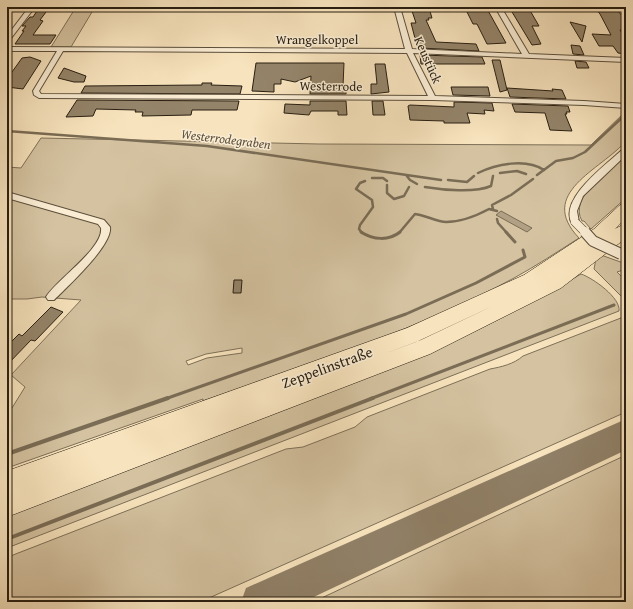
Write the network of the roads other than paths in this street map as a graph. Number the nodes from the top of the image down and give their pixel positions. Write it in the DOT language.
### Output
graph roads {
  1 [pos="32,7"];
  2 [pos="397,7"];
  3 [pos="498,7"];
  4 [pos="623,7"];
  5 [pos="626,10"];
  6 [pos="7,40"];
  7 [pos="7,49"];
  8 [pos="61,50"];
  9 [pos="409,52"];
  10 [pos="526,55"];
  11 [pos="626,60"];
  12 [pos="433,98"];
  13 [pos="626,106"];
  14 [pos="626,150"];
  15 [pos="7,195"];
  16 [pos="626,209"];
  17 [pos="626,229"];
  18 [pos="623,255"];
  19 [pos="51,297"];
  20 [pos="7,483"];
  21 [pos="7,505"];
  1 -- 6 [label="street"];
  2 -- 9 [label="street, Keustück"];
  3 -- 10 [label="street"];
  4 -- 5 [label="street"];
  7 -- 8 [label="street, Wrangelkoppel"];
  8 -- 9 [label="street, Wrangelkoppel"];
  8 -- 12 [label="street, Westerrode"];
  9 -- 10 [label="street, Wrangelkoppel"];
  9 -- 12 [label="street, Keustück"];
  10 -- 11 [label="street, Wrangelkoppel"];
  12 -- 13 [label="street, Westerrode"];
  14 -- 18 [label="street, bridge"];
  15 -- 19 [label="street"];
  16 -- 20 [label="highway, Zeppelinstraße"];
  17 -- 21 [label="highway, Zeppelinstraße"];
}
